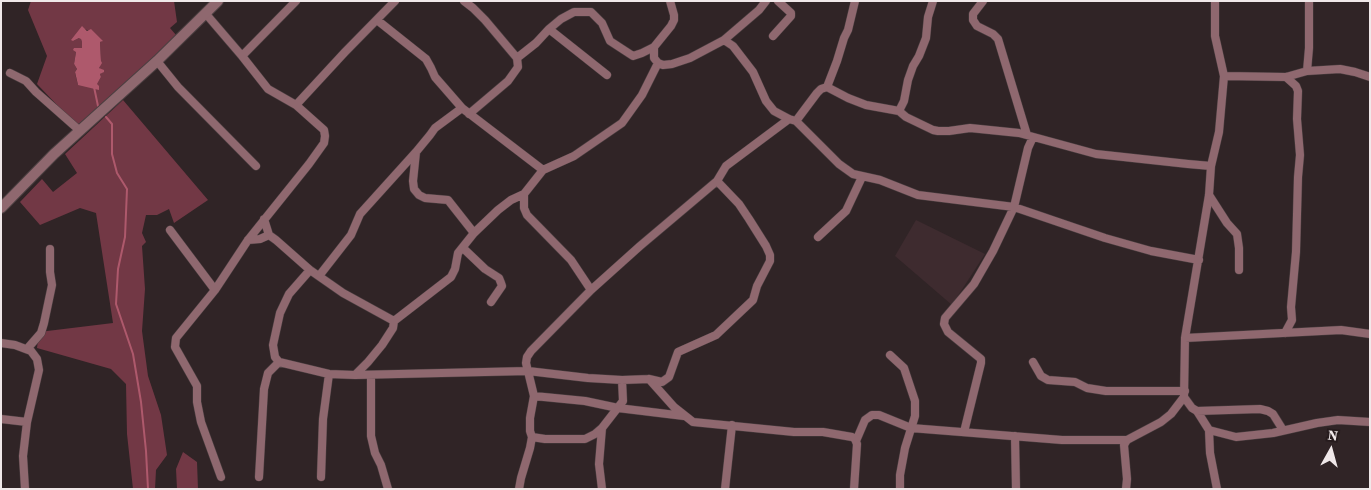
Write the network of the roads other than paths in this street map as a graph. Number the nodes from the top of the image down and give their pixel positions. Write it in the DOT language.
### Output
graph roads {
  1 [pos="218,1"];
  2 [pos="296,1"];
  3 [pos="395,1"];
  4 [pos="464,1"];
  5 [pos="670,1"];
  6 [pos="766,1"];
  7 [pos="778,1"];
  8 [pos="855,1"];
  9 [pos="983,1"];
  10 [pos="1215,1"];
  11 [pos="1308,1"];
  12 [pos="931,2"];
  13 [pos="206,14"];
  14 [pos="377,20"];
  15 [pos="548,29"];
  16 [pos="773,36"];
  17 [pos="724,40"];
  18 [pos="654,47"];
  19 [pos="242,56"];
  20 [pos="517,58"];
  21 [pos="158,61"];
  22 [pos="658,63"];
  23 [pos="1307,71"];
  24 [pos="10,73"];
  25 [pos="607,75"];
  26 [pos="1224,76"];
  27 [pos="1286,76"];
  28 [pos="1370,77"];
  29 [pos="827,87"];
  30 [pos="296,105"];
  31 [pos="462,108"];
  32 [pos="899,111"];
  33 [pos="469,114"];
  34 [pos="792,120"];
  35 [pos="79,130"];
  36 [pos="1030,136"];
  37 [pos="416,152"];
  38 [pos="256,166"];
  39 [pos="1211,166"];
  40 [pos="543,170"];
  41 [pos="862,177"];
  42 [pos="717,181"];
  43 [pos="524,194"];
  44 [pos="1208,195"];
  45 [pos="1014,207"];
  46 [pos="1,208"];
  47 [pos="264,219"];
  48 [pos="170,230"];
  49 [pos="474,233"];
  50 [pos="268,235"];
  51 [pos="818,237"];
  52 [pos="248,240"];
  53 [pos="463,248"];
  54 [pos="50,249"];
  55 [pos="1199,260"];
  56 [pos="310,270"];
  57 [pos="1239,270"];
  58 [pos="318,276"];
  59 [pos="215,290"];
  60 [pos="591,290"];
  61 [pos="491,302"];
  62 [pos="1292,320"];
  63 [pos="394,321"];
  64 [pos="1303,332"];
  65 [pos="1285,333"];
  66 [pos="1370,334"];
  67 [pos="1185,338"];
  68 [pos="1,342"];
  69 [pos="27,349"];
  70 [pos="890,355"];
  71 [pos="279,362"];
  72 [pos="1033,362"];
  73 [pos="528,372"];
  74 [pos="329,374"];
  75 [pos="355,375"];
  76 [pos="371,375"];
  77 [pos="649,379"];
  78 [pos="622,380"];
  79 [pos="1184,394"];
  80 [pos="534,396"];
  81 [pos="618,408"];
  82 [pos="1197,412"];
  83 [pos="686,416"];
  84 [pos="1,419"];
  85 [pos="27,422"];
  86 [pos="1370,422"];
  87 [pos="732,425"];
  88 [pos="602,428"];
  89 [pos="912,428"];
  90 [pos="1209,430"];
  91 [pos="1283,430"];
  92 [pos="964,432"];
  93 [pos="1015,436"];
  94 [pos="532,437"];
  95 [pos="1127,440"];
  96 [pos="856,442"];
  97 [pos="221,477"];
  98 [pos="259,477"];
  99 [pos="321,477"];
  100 [pos="25,489"];
  101 [pos="388,489"];
  102 [pos="519,489"];
  103 [pos="602,489"];
  104 [pos="725,489"];
  105 [pos="854,489"];
  106 [pos="900,489"];
  107 [pos="1016,489"];
  108 [pos="1126,489"];
  109 [pos="1217,489"];
  1 -- 13 [label="street"];
  2 -- 19 [label="street"];
  3 -- 14 [label="street"];
  4 -- 20 [label="street"];
  5 -- 18 [label="street"];
  6 -- 17 [label="street"];
  7 -- 16 [label="street"];
  8 -- 29 [label="street"];
  9 -- 36 [label="street"];
  10 -- 26 [label="street"];
  11 -- 23 [label="street"];
  12 -- 32 [label="street"];
  13 -- 19 [label="street"];
  13 -- 21 [label="street"];
  14 -- 30 [label="street"];
  14 -- 31 [label="street"];
  15 -- 18 [label="street"];
  15 -- 20 [label="street"];
  15 -- 25 [label="street"];
  17 -- 22 [label="street"];
  17 -- 34 [label="street"];
  18 -- 22 [label="street"];
  19 -- 30 [label="street"];
  20 -- 33 [label="street"];
  21 -- 35 [label="street"];
  21 -- 38 [label="street"];
  22 -- 40 [label="street"];
  23 -- 27 [label="street"];
  23 -- 28 [label="street"];
  24 -- 35 [label="street"];
  26 -- 27 [label="street"];
  26 -- 39 [label="street"];
  27 -- 62 [label="street"];
  29 -- 32 [label="street"];
  29 -- 34 [label="street"];
  30 -- 47 [label="street"];
  31 -- 33 [label="street"];
  31 -- 37 [label="street"];
  32 -- 36 [label="street"];
  33 -- 40 [label="street"];
  34 -- 41 [label="street"];
  34 -- 42 [label="street"];
  35 -- 46 [label="street"];
  36 -- 39 [label="street"];
  36 -- 45 [label="street"];
  37 -- 49 [label="street"];
  37 -- 58 [label="street"];
  39 -- 44 [label="street"];
  40 -- 43 [label="street"];
  41 -- 45 [label="street"];
  41 -- 51 [label="street"];
  42 -- 60 [label="street"];
  42 -- 77 [label="street"];
  43 -- 49 [label="street"];
  43 -- 60 [label="street"];
  44 -- 55 [label="street"];
  44 -- 57 [label="street"];
  45 -- 55 [label="street"];
  45 -- 92 [label="street"];
  47 -- 50 [label="street"];
  47 -- 52 [label="street"];
  48 -- 59 [label="street"];
  49 -- 53 [label="street"];
  50 -- 52 [label="street"];
  50 -- 56 [label="street"];
  52 -- 59 [label="street"];
  53 -- 61 [label="street"];
  53 -- 63 [label="street"];
  54 -- 69 [label="street"];
  55 -- 67 [label="street"];
  56 -- 58 [label="street"];
  56 -- 71 [label="street"];
  58 -- 63 [label="street"];
  59 -- 97 [label="street"];
  60 -- 73 [label="street"];
  62 -- 64 [label="street"];
  62 -- 65 [label="street"];
  63 -- 75 [label="street"];
  64 -- 65 [label="street"];
  64 -- 66 [label="street"];
  65 -- 67 [label="street"];
  67 -- 79 [label="street"];
  68 -- 69 [label="street"];
  69 -- 85 [label="street"];
  70 -- 89 [label="street"];
  71 -- 74 [label="street"];
  71 -- 98 [label="street"];
  72 -- 79 [label="street"];
  73 -- 76 [label="street"];
  73 -- 78 [label="street"];
  73 -- 80 [label="street"];
  74 -- 75 [label="street"];
  74 -- 99 [label="street"];
  75 -- 76 [label="street"];
  76 -- 101 [label="street"];
  77 -- 78 [label="street"];
  77 -- 83 [label="street"];
  78 -- 81 [label="street"];
  79 -- 82 [label="street"];
  79 -- 95 [label="street"];
  80 -- 81 [label="street"];
  80 -- 94 [label="street"];
  81 -- 83 [label="street"];
  81 -- 88 [label="street"];
  82 -- 90 [label="street"];
  82 -- 91 [label="street"];
  83 -- 87 [label="street"];
  84 -- 85 [label="street"];
  85 -- 100 [label="street"];
  86 -- 91 [label="street"];
  87 -- 96 [label="street"];
  87 -- 104 [label="street"];
  88 -- 94 [label="street"];
  88 -- 103 [label="street"];
  89 -- 92 [label="street"];
  89 -- 96 [label="street"];
  89 -- 106 [label="street"];
  90 -- 91 [label="street"];
  90 -- 109 [label="street"];
  92 -- 93 [label="street"];
  93 -- 95 [label="street"];
  93 -- 107 [label="street"];
  94 -- 102 [label="street"];
  95 -- 108 [label="street"];
  96 -- 105 [label="street"];
}
